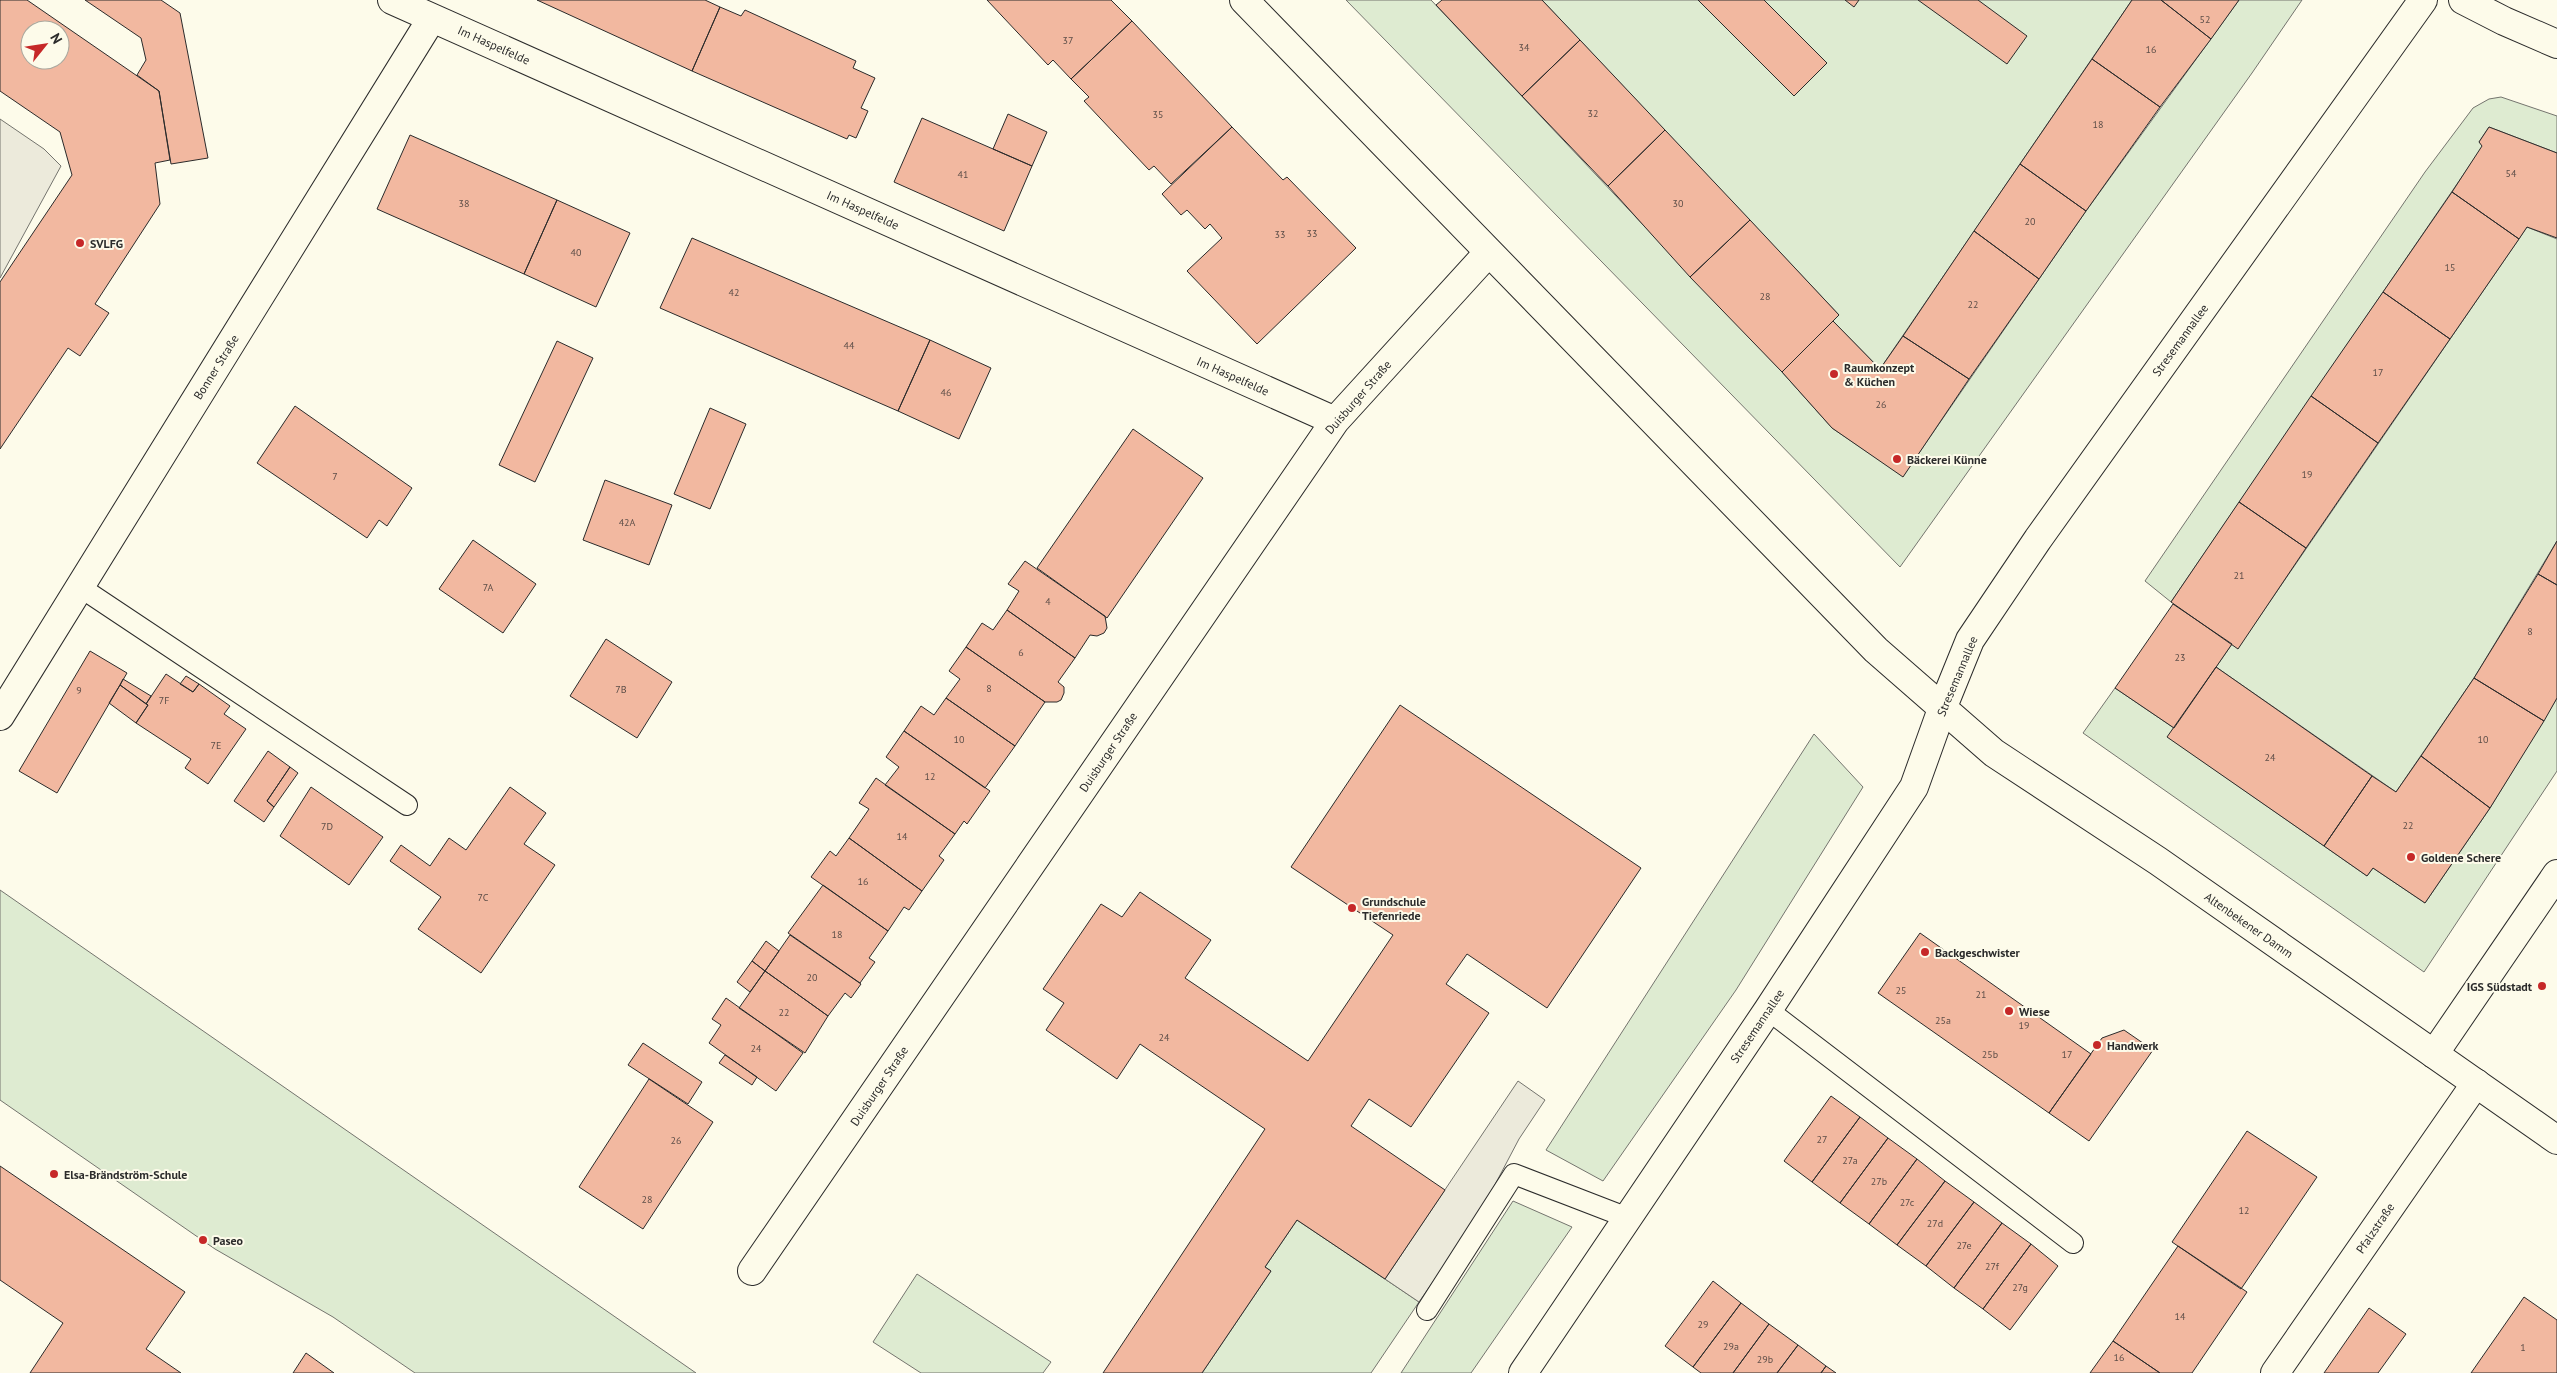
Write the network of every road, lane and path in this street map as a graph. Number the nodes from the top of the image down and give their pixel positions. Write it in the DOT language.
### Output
graph roads {
  1 [pos="392,0"];
  2 [pos="1244,0"];
  3 [pos="2424,0"];
  4 [pos="2463,0"];
  5 [pos="432,18"];
  6 [pos="2557,44"];
  7 [pos="1488,253"];
  8 [pos="1335,421"];
  9 [pos="80,587"];
  10 [pos="1942,709"];
  11 [pos="0,716"];
  12 [pos="407,805"];
  13 [pos="2557,874"];
  14 [pos="1768,1010"];
  15 [pos="2434,1054"];
  16 [pos="2476,1083"];
  17 [pos="2557,1140"];
  18 [pos="1628,1218"];
  19 [pos="2073,1243"];
  20 [pos="752,1271"];
  21 [pos="1427,1310"];
  22 [pos="1523,1373"];
  23 [pos="2275,1373"];
  1 -- 5 [label="street, Im Haspelfelde"];
  2 -- 7 [label="street, Altenbekener Damm"];
  3 -- 10 [label="street, Stresemannallee"];
  4 -- 6 [label="street"];
  5 -- 8 [label="street, Im Haspelfelde"];
  5 -- 9 [label="street, Bonner Straße"];
  7 -- 8 [label="street, Duisburger Straße"];
  7 -- 10 [label="street, Altenbekener Damm"];
  8 -- 20 [label="street, Duisburger Straße"];
  9 -- 11 [label="street, Bonner Straße"];
  9 -- 12 [label="lane"];
  10 -- 14 [label="street, Stresemannallee"];
  10 -- 15 [label="street, Altenbekener Damm"];
  13 -- 15 [label="street"];
  14 -- 18 [label="street, Stresemannallee"];
  14 -- 19 [label="lane"];
  15 -- 16 [label="street, Altenbekener Damm"];
  16 -- 17 [label="street, Altenbekener Damm"];
  16 -- 23 [label="street, Pfalzstraße"];
  18 -- 21 [label="lane"];
  18 -- 22 [label="street, Stresemannallee"];
}
